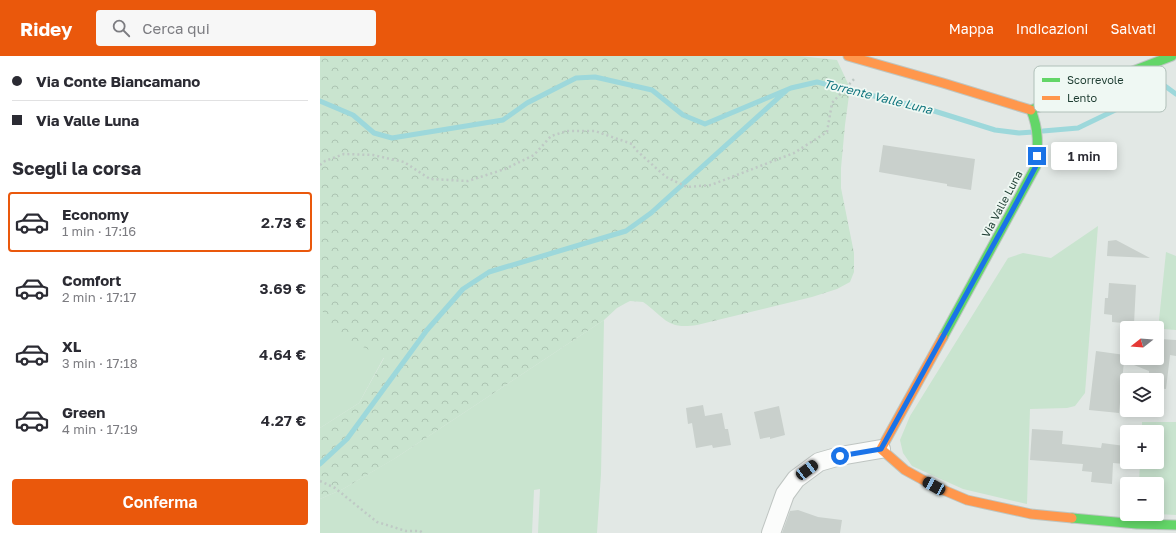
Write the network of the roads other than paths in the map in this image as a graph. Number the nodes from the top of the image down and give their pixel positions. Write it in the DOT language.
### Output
graph roads {
  1 [pos="848,56"];
  2 [pos="1172,56"];
  3 [pos="1146,66"];
  4 [pos="1034,109"];
  5 [pos="1031,110"];
  6 [pos="881,449"];
  7 [pos="1176,525"];
  8 [pos="771,533"];
  1 -- 5 [label="street"];
  2 -- 3 [label="street"];
  4 -- 5 [label="street"];
  5 -- 6 [label="street, Via Valle Luna"];
  6 -- 7 [label="street"];
  6 -- 8 [label="street"];
}
